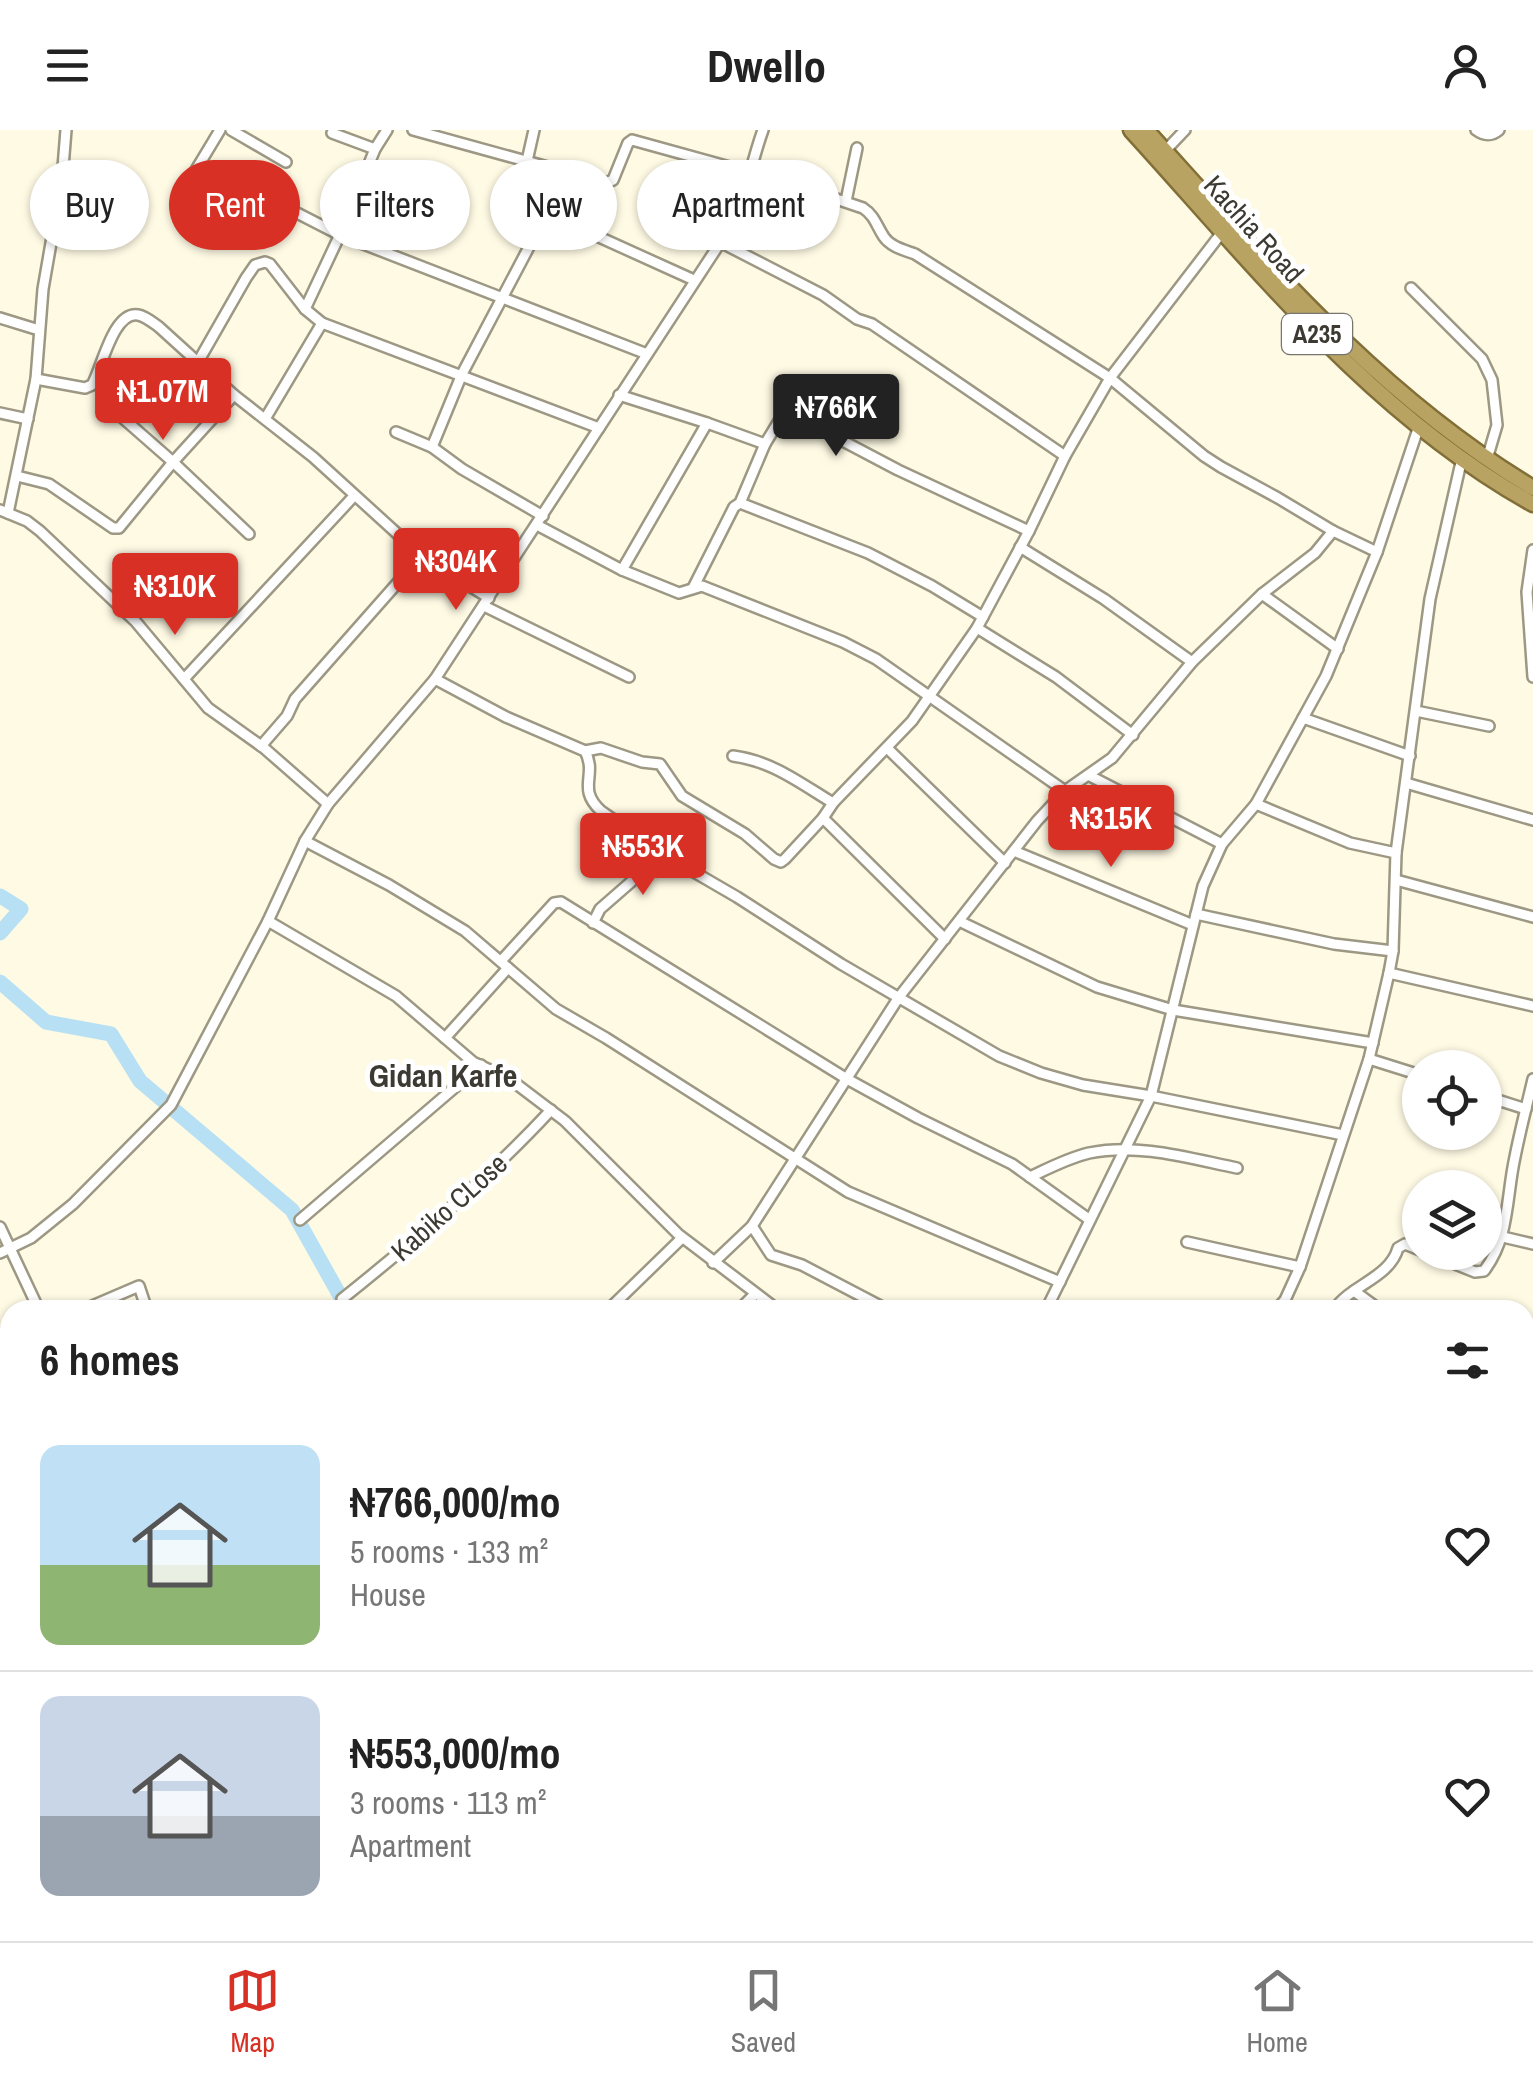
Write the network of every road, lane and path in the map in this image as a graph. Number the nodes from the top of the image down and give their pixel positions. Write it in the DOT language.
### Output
graph roads {
  1 [pos="63,130"];
  2 [pos="220,130"];
  3 [pos="231,130"];
  4 [pos="388,130"];
  5 [pos="413,130"];
  6 [pos="534,130"];
  7 [pos="764,130"];
  8 [pos="1130,130"];
  9 [pos="1146,130"];
  10 [pos="1185,130"];
  11 [pos="1476,130"];
  12 [pos="1499,130"];
  13 [pos="332,133"];
  14 [pos="435,133"];
  15 [pos="375,148"];
  16 [pos="857,148"];
  17 [pos="1165,151"];
  18 [pos="201,160"];
  19 [pos="283,160"];
  20 [pos="370,160"];
  21 [pos="523,160"];
  22 [pos="526,160"];
  23 [pos="705,160"];
  24 [pos="754,160"];
  25 [pos="617,170"];
  26 [pos="840,199"];
  27 [pos="846,201"];
  28 [pos="1223,231"];
  29 [pos="617,245"];
  30 [pos="333,250"];
  31 [pos="379,250"];
  32 [pos="527,250"];
  33 [pos="715,250"];
  34 [pos="736,250"];
  35 [pos="694,280"];
  36 [pos="1411,288"];
  37 [pos="502,297"];
  38 [pos="305,308"];
  39 [pos="0,318"];
  40 [pos="322,323"];
  41 [pos="39,330"];
  42 [pos="647,354"];
  43 [pos="198,362"];
  44 [pos="462,374"];
  45 [pos="1110,378"];
  46 [pos="36,379"];
  47 [pos="820,383"];
  48 [pos="234,395"];
  49 [pos="619,396"];
  50 [pos="108,405"];
  51 [pos="0,413"];
  52 [pos="803,417"];
  53 [pos="28,419"];
  54 [pos="264,419"];
  55 [pos="707,423"];
  56 [pos="1419,426"];
  57 [pos="599,428"];
  58 [pos="396,432"];
  59 [pos="766,444"];
  60 [pos="432,448"];
  61 [pos="1065,456"];
  62 [pos="1462,458"];
  63 [pos="1488,459"];
  64 [pos="173,462"];
  65 [pos="17,476"];
  66 [pos="1533,488"];
  67 [pos="354,496"];
  68 [pos="740,504"];
  69 [pos="1533,504"];
  70 [pos="4,511"];
  71 [pos="540,521"];
  72 [pos="1029,531"];
  73 [pos="1332,531"];
  74 [pos="249,534"];
  75 [pos="1020,547"];
  76 [pos="1533,550"];
  77 [pos="1377,552"];
  78 [pos="423,554"];
  79 [pos="622,570"];
  80 [pos="693,588"];
  81 [pos="1262,594"];
  82 [pos="486,602"];
  83 [pos="983,618"];
  84 [pos="977,628"];
  85 [pos="1338,650"];
  86 [pos="1192,662"];
  87 [pos="629,676"];
  88 [pos="1533,677"];
  89 [pos="184,679"];
  90 [pos="436,679"];
  91 [pos="930,696"];
  92 [pos="1416,711"];
  93 [pos="1303,718"];
  94 [pos="1488,726"];
  95 [pos="1133,735"];
  96 [pos="262,746"];
  97 [pos="887,748"];
  98 [pos="585,751"];
  99 [pos="734,756"];
  100 [pos="1410,756"];
  101 [pos="1090,776"];
  102 [pos="1406,784"];
  103 [pos="1065,791"];
  104 [pos="328,804"];
  105 [pos="833,804"];
  106 [pos="1256,804"];
  107 [pos="823,818"];
  108 [pos="1533,820"];
  109 [pos="306,842"];
  110 [pos="1222,844"];
  111 [pos="1014,852"];
  112 [pos="1396,853"];
  113 [pos="663,854"];
  114 [pos="1005,863"];
  115 [pos="1396,880"];
  116 [pos="1533,917"];
  117 [pos="1195,919"];
  118 [pos="268,921"];
  119 [pos="960,921"];
  120 [pos="593,923"];
  121 [pos="945,940"];
  122 [pos="1392,951"];
  123 [pos="505,965"];
  124 [pos="1389,973"];
  125 [pos="899,997"];
  126 [pos="1533,1006"];
  127 [pos="1173,1010"];
  128 [pos="445,1038"];
  129 [pos="1373,1043"];
  130 [pos="1369,1059"];
  131 [pos="480,1066"];
  132 [pos="1402,1069"];
  133 [pos="847,1079"];
  134 [pos="1533,1080"];
  135 [pos="1151,1096"];
  136 [pos="1502,1101"];
  137 [pos="1526,1109"];
  138 [pos="550,1110"];
  139 [pos="1343,1134"];
  140 [pos="1126,1150"];
  141 [pos="796,1160"];
  142 [pos="1237,1168"];
  143 [pos="1030,1177"];
  144 [pos="300,1220"];
  145 [pos="1090,1220"];
  146 [pos="752,1226"];
  147 [pos="0,1227"];
  148 [pos="682,1238"];
  149 [pos="1503,1238"];
  150 [pos="1187,1242"];
  151 [pos="1533,1244"];
  152 [pos="1402,1246"];
  153 [pos="5,1250"];
  154 [pos="714,1263"];
  155 [pos="1300,1267"];
  156 [pos="1060,1282"];
  157 [pos="1354,1291"];
  158 [pos="756,1294"];
  159 [pos="342,1299"];
  160 [pos="35,1300"];
  161 [pos="107,1300"];
  162 [pos="144,1300"];
  163 [pos="618,1300"];
  164 [pos="749,1300"];
  165 [pos="764,1300"];
  166 [pos="869,1300"];
  167 [pos="1051,1300"];
  168 [pos="1285,1300"];
  169 [pos="1342,1300"];
  170 [pos="1366,1300"];
  1 -- 41 [label="street"];
  2 -- 18 [label="street"];
  3 -- 19 [label="street"];
  4 -- 15 [label="street"];
  5 -- 14 [label="street"];
  6 -- 22 [label="street"];
  7 -- 24 [label="street"];
  8 -- 28 [label="highway, Kachia Road / A235"];
  9 -- 17 [label="highway, Kachia Road / A235"];
  10 -- 17 [label="street"];
  11 -- 12 [label="street"];
  13 -- 15 [label="street"];
  14 -- 21 [label="street"];
  15 -- 20 [label="street"];
  16 -- 27 [label="street"];
  17 -- 63 [label="highway, Kachia Road / A235"];
  23 -- 25 [label="street"];
  26 -- 27 [label="street"];
  27 -- 45 [label="street"];
  28 -- 45 [label="street"];
  28 -- 56 [label="highway, Kachia Road / A235"];
  29 -- 35 [label="street"];
  30 -- 38 [label="street"];
  31 -- 37 [label="street"];
  32 -- 37 [label="street"];
  33 -- 35 [label="street"];
  34 -- 61 [label="street"];
  35 -- 42 [label="street"];
  36 -- 63 [label="street"];
  37 -- 42 [label="street"];
  37 -- 44 [label="street"];
  38 -- 40 [label="street"];
  38 -- 43 [label="street"];
  39 -- 41 [label="street"];
  40 -- 44 [label="street"];
  40 -- 54 [label="street"];
  41 -- 46 [label="street"];
  42 -- 49 [label="street"];
  43 -- 46 [label="street"];
  43 -- 48 [label="street"];
  44 -- 57 [label="street"];
  44 -- 60 [label="street"];
  45 -- 61 [label="street"];
  45 -- 73 [label="street"];
  46 -- 53 [label="street"];
  47 -- 52 [label="street"];
  48 -- 54 [label="street"];
  48 -- 64 [label="street"];
  49 -- 55 [label="street"];
  49 -- 57 [label="street"];
  50 -- 64 [label="street"];
  51 -- 53 [label="street"];
  52 -- 59 [label="street"];
  52 -- 72 [label="street"];
  53 -- 65 [label="street"];
  54 -- 67 [label="street"];
  55 -- 59 [label="street"];
  55 -- 79 [label="street"];
  56 -- 62 [label="highway, Kachia Road / A235"];
  56 -- 77 [label="street"];
  57 -- 71 [label="street"];
  58 -- 60 [label="street"];
  59 -- 68 [label="street"];
  60 -- 71 [label="street"];
  61 -- 72 [label="street"];
  62 -- 69 [label="highway, Kachia Road / A235"];
  62 -- 92 [label="street"];
  63 -- 66 [label="highway, Kachia Road / A235"];
  64 -- 65 [label="street"];
  64 -- 74 [label="street"];
  65 -- 70 [label="street"];
  67 -- 78 [label="street"];
  67 -- 89 [label="street"];
  68 -- 80 [label="street"];
  68 -- 83 [label="street"];
  70 -- 89 [label="street"];
  71 -- 79 [label="street"];
  71 -- 82 [label="street"];
  72 -- 75 [label="street"];
  73 -- 77 [label="street"];
  73 -- 81 [label="street"];
  75 -- 83 [label="street"];
  75 -- 86 [label="street"];
  76 -- 88 [label="street"];
  77 -- 85 [label="street"];
  78 -- 82 [label="street"];
  78 -- 96 [label="street"];
  79 -- 80 [label="street"];
  80 -- 91 [label="street"];
  81 -- 85 [label="street"];
  81 -- 86 [label="street"];
  82 -- 87 [label="street"];
  82 -- 90 [label="street"];
  83 -- 84 [label="street"];
  84 -- 91 [label="street"];
  84 -- 95 [label="street"];
  85 -- 93 [label="street"];
  86 -- 95 [label="street"];
  89 -- 96 [label="street"];
  90 -- 98 [label="street"];
  90 -- 104 [label="street"];
  91 -- 97 [label="street"];
  91 -- 103 [label="street"];
  92 -- 94 [label="street"];
  92 -- 100 [label="street"];
  93 -- 100 [label="street"];
  93 -- 106 [label="street"];
  95 -- 101 [label="street"];
  96 -- 104 [label="street"];
  97 -- 105 [label="street"];
  97 -- 114 [label="street"];
  98 -- 107 [label="street"];
  98 -- 113 [label="street"];
  99 -- 105 [label="street"];
  100 -- 102 [label="street"];
  101 -- 103 [label="street"];
  101 -- 110 [label="street"];
  102 -- 108 [label="street"];
  102 -- 112 [label="street"];
  103 -- 111 [label="street"];
  104 -- 109 [label="street"];
  105 -- 107 [label="street"];
  106 -- 110 [label="street"];
  106 -- 112 [label="street"];
  107 -- 121 [label="street"];
  109 -- 118 [label="street"];
  109 -- 123 [label="street"];
  110 -- 117 [label="street"];
  111 -- 114 [label="street"];
  111 -- 117 [label="street"];
  112 -- 115 [label="street"];
  113 -- 120 [label="street"];
  113 -- 125 [label="street"];
  114 -- 119 [label="street"];
  115 -- 116 [label="street"];
  115 -- 122 [label="street"];
  117 -- 122 [label="street"];
  117 -- 127 [label="street"];
  118 -- 128 [label="street"];
  118 -- 153 [label="street"];
  119 -- 121 [label="street"];
  119 -- 127 [label="street"];
  120 -- 123 [label="street"];
  120 -- 133 [label="street"];
  121 -- 125 [label="street"];
  122 -- 124 [label="street"];
  123 -- 128 [label="street"];
  123 -- 141 [label="street"];
  124 -- 126 [label="street"];
  124 -- 129 [label="street"];
  125 -- 133 [label="street"];
  125 -- 135 [label="street"];
  127 -- 129 [label="street"];
  127 -- 135 [label="street"];
  128 -- 131 [label="street"];
  129 -- 130 [label="street"];
  130 -- 132 [label="street"];
  130 -- 139 [label="street"];
  131 -- 138 [label="street"];
  131 -- 144 [label="street"];
  133 -- 141 [label="street"];
  133 -- 143 [label="street"];
  134 -- 137 [label="street"];
  135 -- 139 [label="street"];
  135 -- 140 [label="street"];
  136 -- 137 [label="street"];
  137 -- 149 [label="street"];
  138 -- 148 [label="street"];
  138 -- 159 [label="street, Kabiko CLose"];
  139 -- 155 [label="street"];
  140 -- 142 [label="street"];
  140 -- 143 [label="street"];
  140 -- 145 [label="street"];
  141 -- 146 [label="street"];
  141 -- 156 [label="street"];
  143 -- 145 [label="street"];
  145 -- 156 [label="street"];
  146 -- 154 [label="street"];
  146 -- 166 [label="street"];
  147 -- 153 [label="street"];
  148 -- 154 [label="street"];
  148 -- 163 [label="street"];
  149 -- 151 [label="street"];
  150 -- 155 [label="street"];
  152 -- 157 [label="street"];
  153 -- 160 [label="street"];
  154 -- 158 [label="street"];
  155 -- 168 [label="street"];
  156 -- 167 [label="street"];
  157 -- 169 [label="street"];
  157 -- 170 [label="street"];
  158 -- 164 [label="street"];
  158 -- 165 [label="street"];
  161 -- 162 [label="street"];
}
